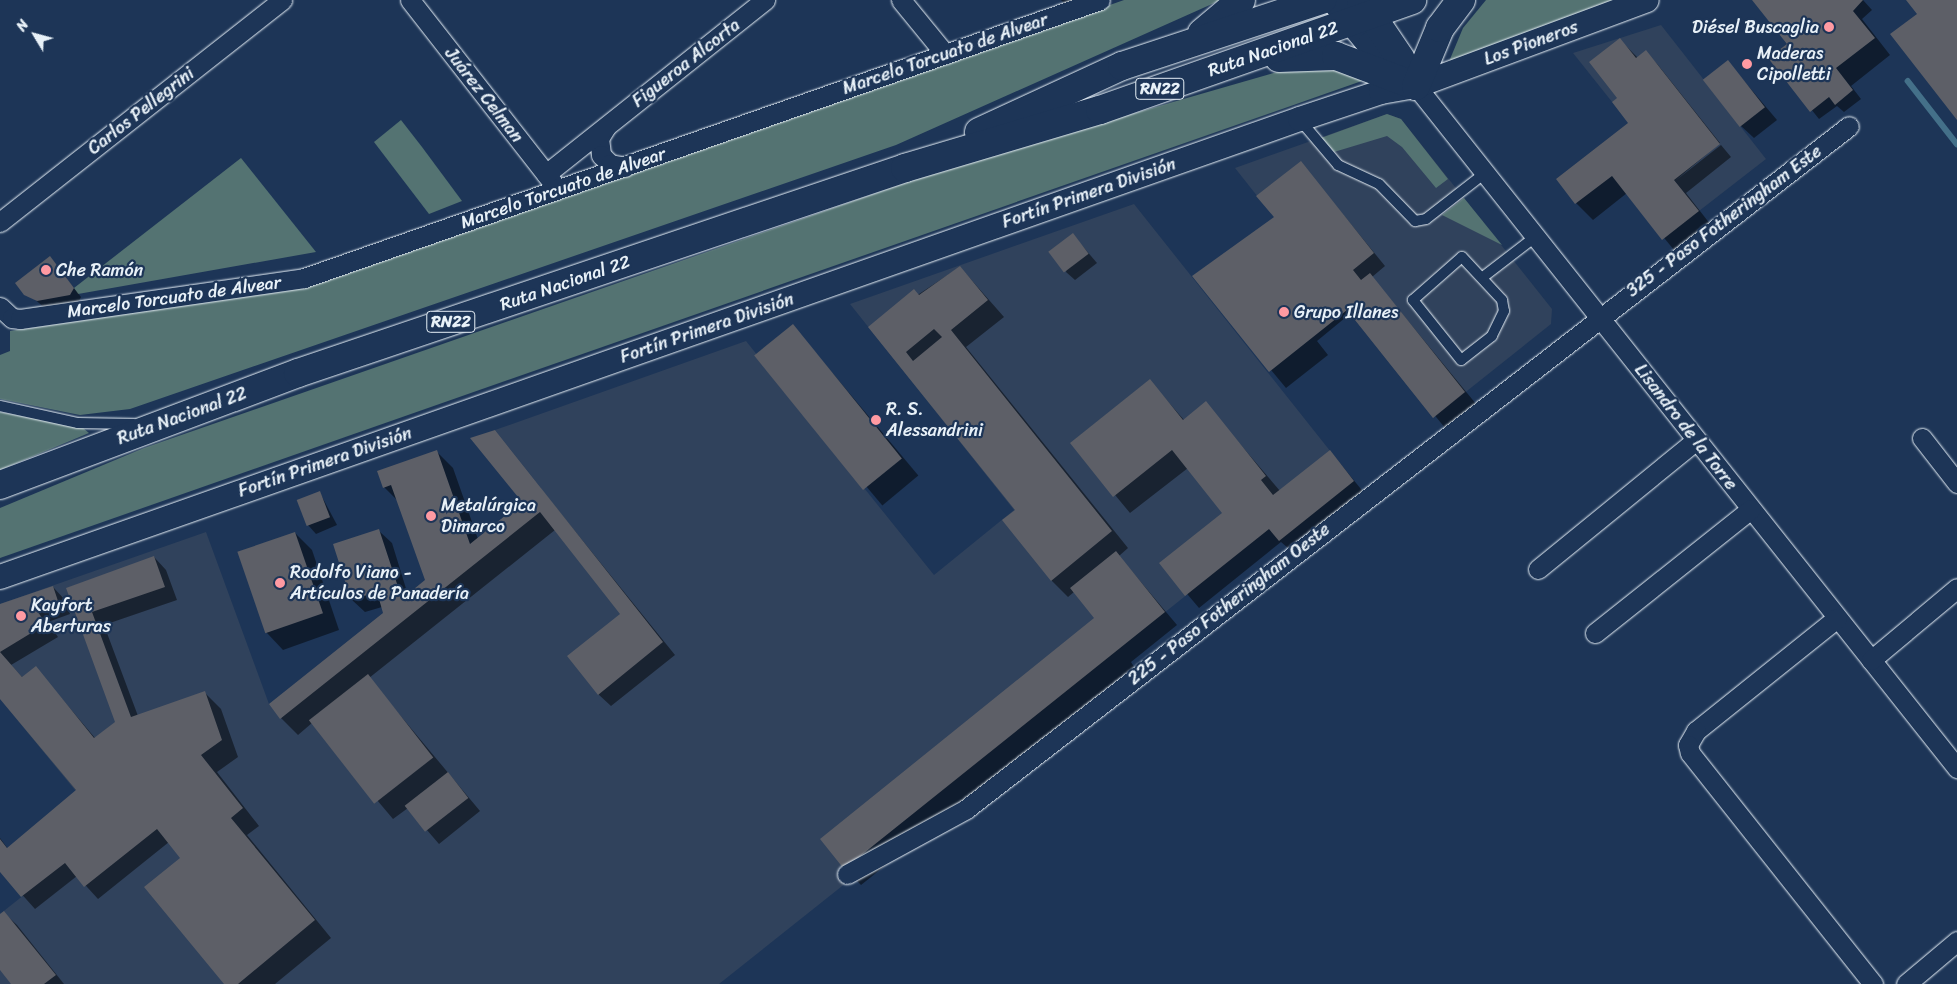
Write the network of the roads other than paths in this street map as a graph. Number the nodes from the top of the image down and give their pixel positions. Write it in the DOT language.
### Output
graph roads {
  1 [pos="282,0"];
  2 [pos="410,0"];
  3 [pos="765,0"];
  4 [pos="901,0"];
  5 [pos="1100,0"];
  6 [pos="1241,0"];
  7 [pos="1322,0"];
  8 [pos="1335,0"];
  9 [pos="1412,0"];
  10 [pos="1461,0"];
  11 [pos="1647,0"];
  12 [pos="1362,12"];
  13 [pos="1184,45"];
  14 [pos="945,54"];
  15 [pos="1225,66"];
  16 [pos="1416,86"];
  17 [pos="1300,119"];
  18 [pos="606,126"];
  19 [pos="1849,126"];
  20 [pos="625,167"];
  21 [pos="905,168"];
  22 [pos="1485,173"];
  23 [pos="546,174"];
  24 [pos="558,190"];
  25 [pos="0,222"];
  26 [pos="1535,237"];
  27 [pos="1483,277"];
  28 [pos="6,312"];
  29 [pos="1598,316"];
  30 [pos="0,406"];
  31 [pos="162,422"];
  32 [pos="1922,438"];
  33 [pos="1696,440"];
  34 [pos="1957,483"];
  35 [pos="0,485"];
  36 [pos="1751,509"];
  37 [pos="1538,569"];
  38 [pos="0,577"];
  39 [pos="1957,588"];
  40 [pos="1838,618"];
  41 [pos="1595,633"];
  42 [pos="1871,660"];
  43 [pos="1957,768"];
  44 [pos="847,874"];
  45 [pos="1957,941"];
  46 [pos="1873,984"];
  47 [pos="1906,984"];
  1 -- 25 [label="street, Carlos Pellegrini"];
  2 -- 23 [label="street, Juárez Celman"];
  3 -- 18 [label="street, Figueroa Alcorta"];
  4 -- 14 [label="street"];
  5 -- 14 [label="street, Marcelo Torcuato de Alvear"];
  6 -- 13 [label="main road"];
  7 -- 13 [label="main road, Ruta Nacional 22 / RN22"];
  8 -- 12 [label="main road"];
  9 -- 12 [label="main road, Ruta Nacional 22 / RN22"];
  10 -- 16 [label="main road"];
  11 -- 16 [label="street, Los Pioneros"];
  12 -- 15 [label="main road, Ruta Nacional 22 / RN22"];
  12 -- 16 [label="main road"];
  13 -- 21 [label="main road, Ruta Nacional 22 / RN22"];
  14 -- 20 [label="street, Marcelo Torcuato de Alvear"];
  15 -- 16 [label="main road"];
  15 -- 21 [label="main road, Ruta Nacional 22 / RN22"];
  16 -- 17 [label="street, Fortín Primera División"];
  16 -- 22 [label="street, Lisandro de la Torre"];
  17 -- 22 [label="lane"];
  17 -- 38 [label="street, Fortín Primera División"];
  18 -- 20 [label="street"];
  18 -- 23 [label="street, Figueroa Alcorta"];
  19 -- 29 [label="street, 325 - Paso Fotheringham Este"];
  20 -- 24 [label="street, Marcelo Torcuato de Alvear"];
  21 -- 31 [label="main road, Ruta Nacional 22 / RN22"];
  22 -- 26 [label="street, Lisandro de la Torre"];
  23 -- 24 [label="street, Juárez Celman"];
  24 -- 28 [label="street, Marcelo Torcuato de Alvear"];
  26 -- 27 [label="lane"];
  26 -- 29 [label="street, Lisandro de la Torre"];
  27 -- 27 [label="lane"];
  29 -- 33 [label="street, Lisandro de la Torre"];
  29 -- 44 [label="street, 225 - Paso Fotheringham Oeste"];
  30 -- 31 [label="lane"];
  31 -- 35 [label="main road, Ruta Nacional 22 / RN22"];
  32 -- 34 [label="street"];
  33 -- 36 [label="street, Lisandro de la Torre"];
  33 -- 37 [label="street"];
  36 -- 40 [label="street, Lisandro de la Torre"];
  36 -- 41 [label="street"];
  39 -- 42 [label="street"];
  40 -- 42 [label="street, Lisandro de la Torre"];
  40 -- 46 [label="street"];
  42 -- 43 [label="street, Lisandro de la Torre"];
  45 -- 47 [label="street"];
}
